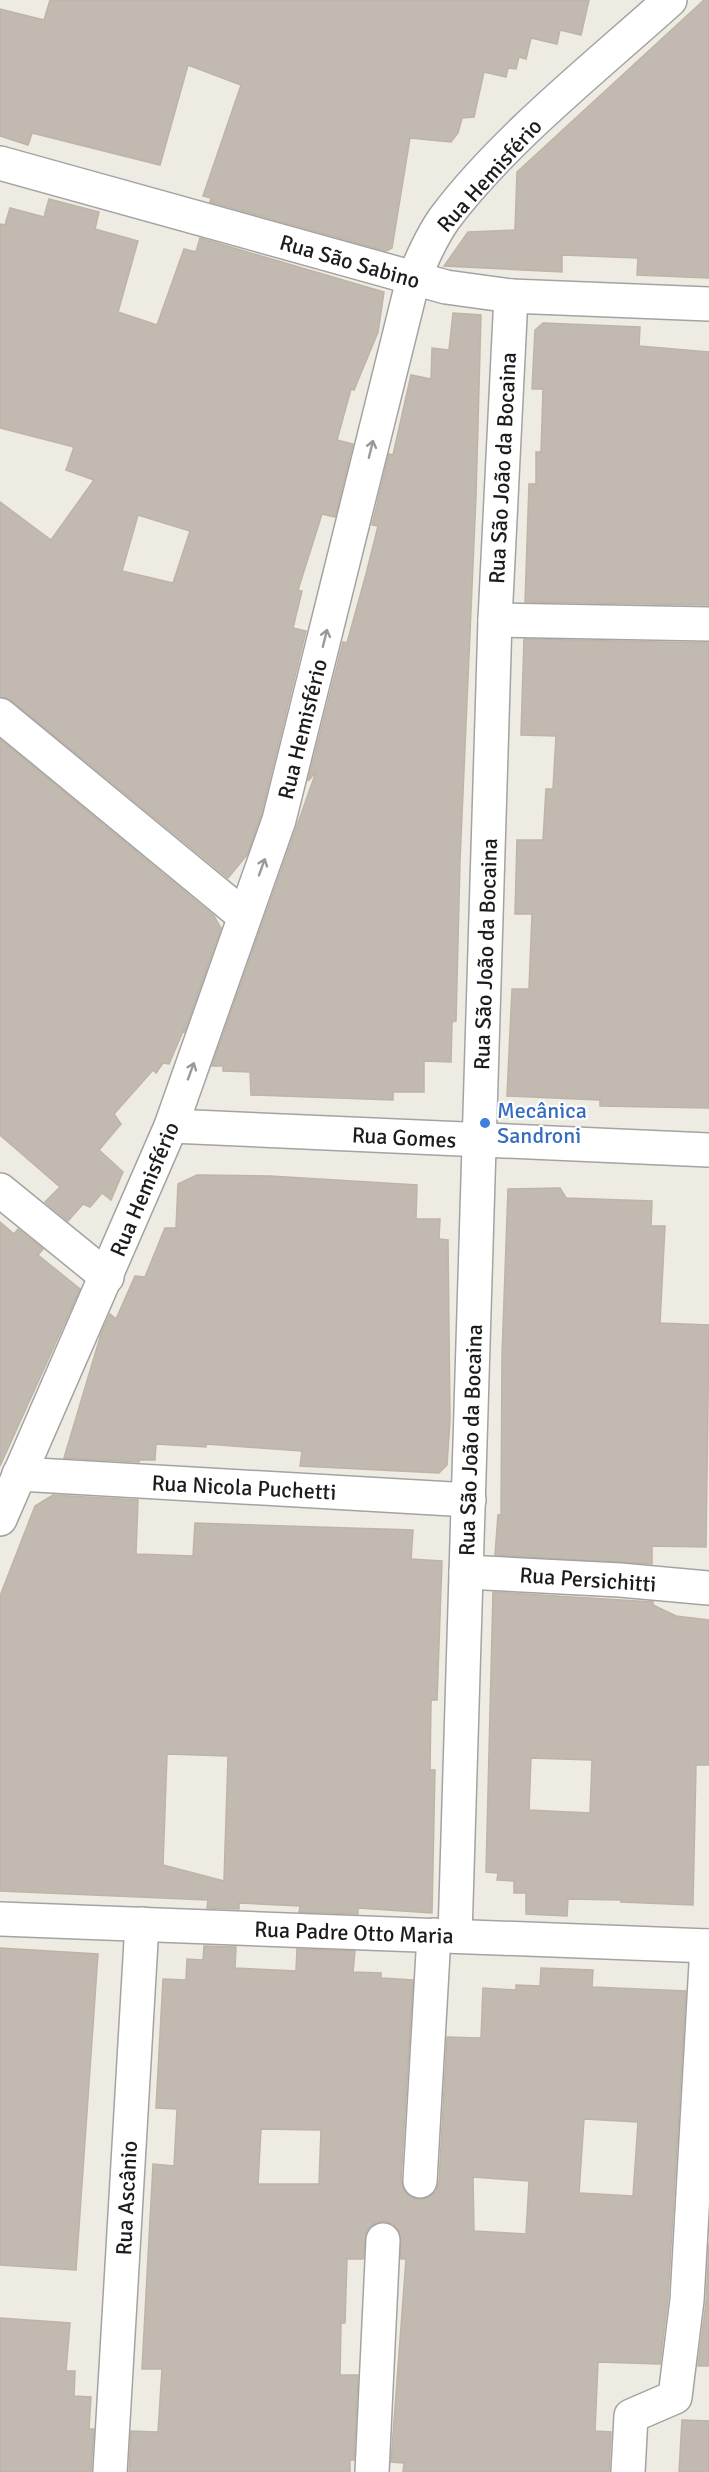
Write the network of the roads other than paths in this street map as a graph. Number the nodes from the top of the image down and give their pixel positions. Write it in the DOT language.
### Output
graph roads {
  1 [pos="670,0"];
  2 [pos="0,163"];
  3 [pos="413,280"];
  4 [pos="511,296"];
  5 [pos="709,304"];
  6 [pos="495,620"];
  7 [pos="709,624"];
  8 [pos="0,715"];
  9 [pos="244,916"];
  10 [pos="171,1126"];
  11 [pos="480,1140"];
  12 [pos="709,1150"];
  13 [pos="0,1190"];
  14 [pos="107,1277"];
  15 [pos="19,1474"];
  16 [pos="469,1500"];
  17 [pos="0,1519"];
  18 [pos="466,1572"];
  19 [pos="709,1588"];
  20 [pos="0,1918"];
  21 [pos="142,1924"];
  22 [pos="445,1936"];
  23 [pos="708,1946"];
  24 [pos="420,2181"];
  25 [pos="383,2240"];
  26 [pos="110,2472"];
  27 [pos="372,2472"];
  28 [pos="628,2472"];
  1 -- 3 [label="street, Rua Hemisfério"];
  2 -- 3 [label="street, Rua São Sabino"];
  3 -- 4 [label="street, Rua São Sabino"];
  9 -- 3 [label="street, Rua Hemisfério, one-way"];
  4 -- 5 [label="street, Rua São Sabino"];
  4 -- 6 [label="street, Rua São João da Bocaina"];
  6 -- 7 [label="street"];
  6 -- 11 [label="street, Rua São João da Bocaina"];
  8 -- 9 [label="street"];
  10 -- 9 [label="street, Rua Hemisfério, one-way"];
  10 -- 11 [label="street, Rua Gomes"];
  10 -- 14 [label="street, Rua Hemisfério"];
  11 -- 12 [label="street, Rua Gomes"];
  11 -- 16 [label="street, Rua São João da Bocaina"];
  13 -- 14 [label="street"];
  14 -- 15 [label="street, Rua Hemisfério"];
  15 -- 16 [label="street, Rua Nicola Puchetti"];
  15 -- 17 [label="street, Rua Hemisfério"];
  16 -- 18 [label="street, Rua São João da Bocaina"];
  18 -- 19 [label="street, Rua Persichitti"];
  18 -- 22 [label="street, Rua São João da Bocaina"];
  20 -- 21 [label="street, Rua Padre Otto Maria"];
  21 -- 22 [label="street, Rua Padre Otto Maria"];
  21 -- 26 [label="street, Rua Ascânio"];
  22 -- 23 [label="street, Rua Padre Otto Maria"];
  22 -- 24 [label="street, Rua São João da Bocaina"];
  23 -- 28 [label="street"];
  25 -- 27 [label="street"];
}
